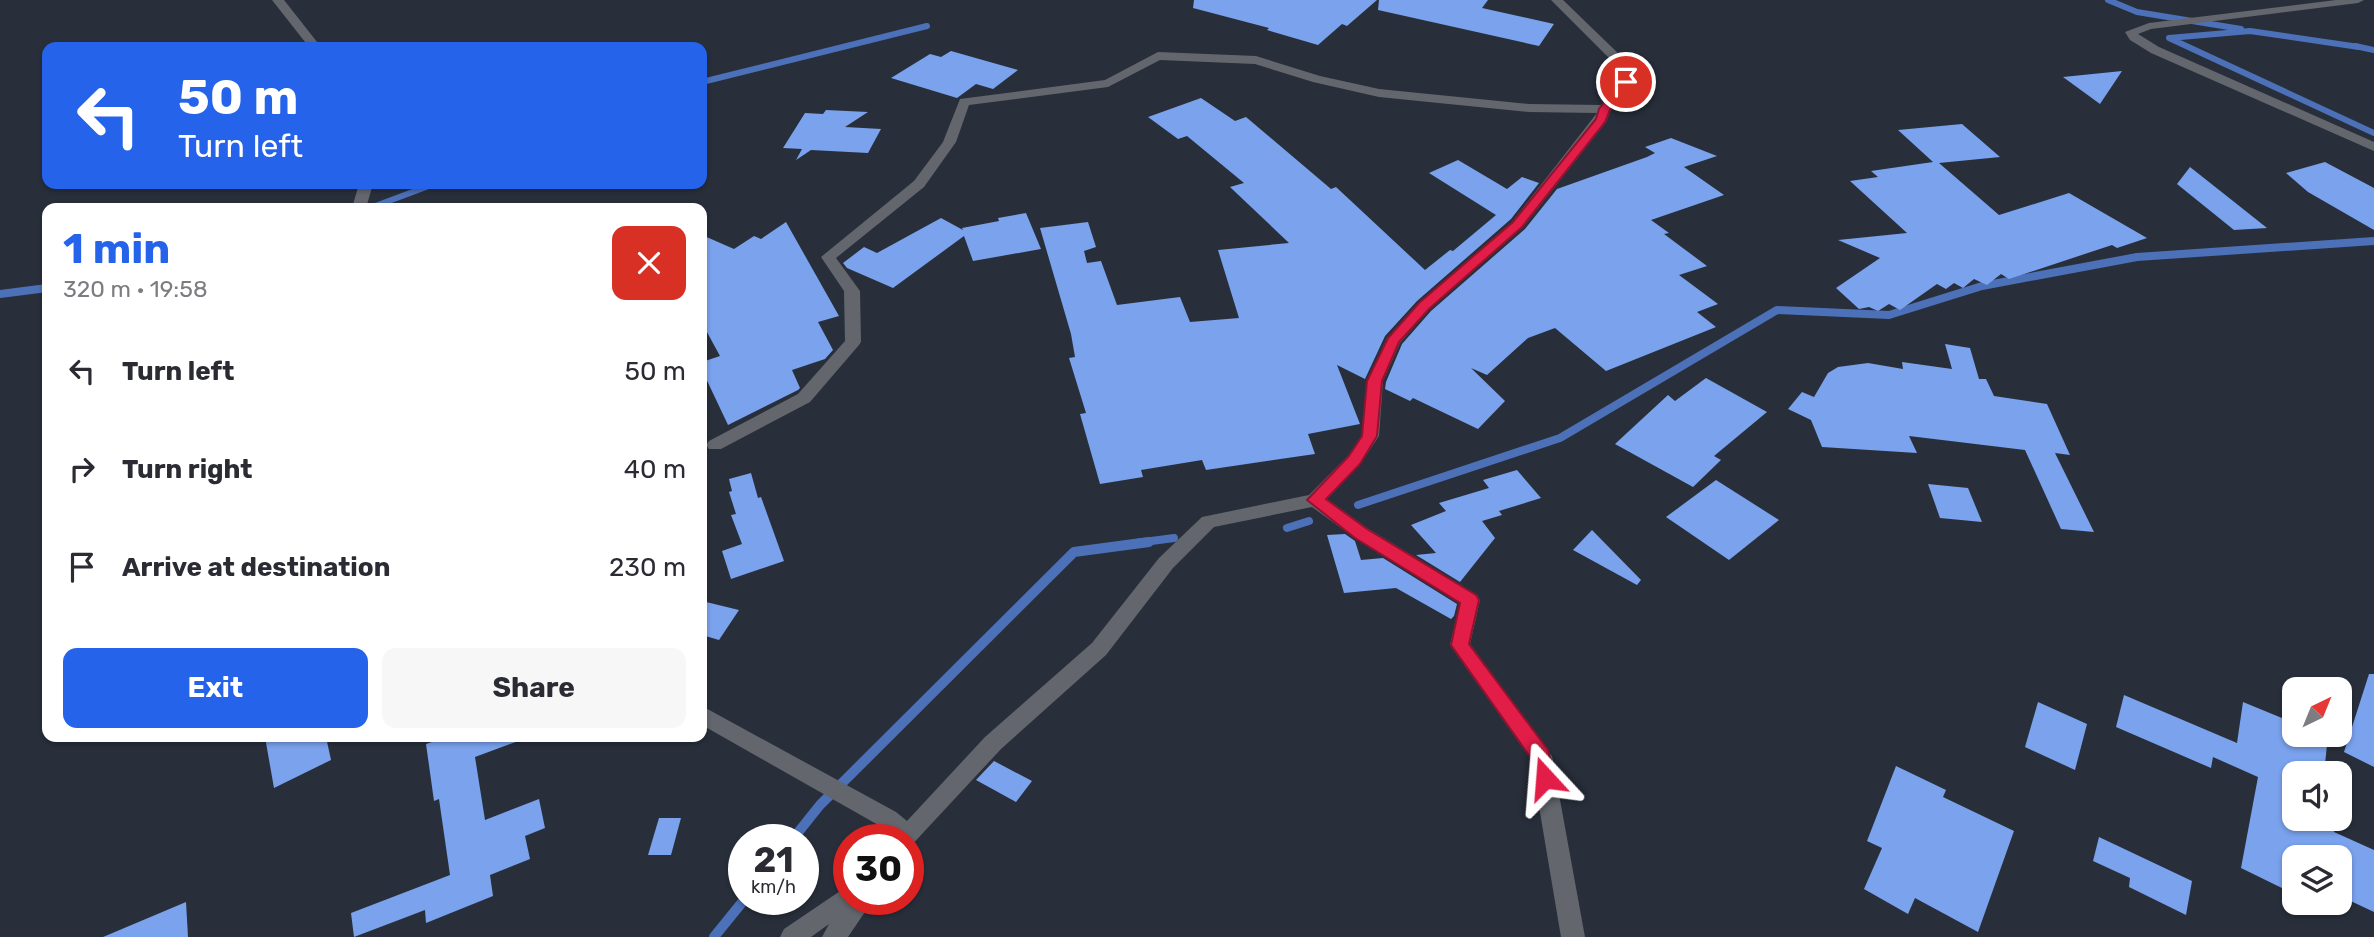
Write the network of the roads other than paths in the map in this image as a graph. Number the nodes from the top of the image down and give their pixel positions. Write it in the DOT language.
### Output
graph roads {
  1 [pos="278,0"];
  2 [pos="1557,0"];
  3 [pos="2358,0"];
  4 [pos="311,42"];
  5 [pos="1605,109"];
  6 [pos="2374,147"];
  7 [pos="715,445"];
  8 [pos="1315,500"];
  9 [pos="707,718"];
  10 [pos="892,824"];
  11 [pos="918,824"];
  12 [pos="833,908"];
  13 [pos="850,915"];
  14 [pos="792,937"];
  15 [pos="834,937"];
  16 [pos="1573,937"];
  1 -- 4 [label="street"];
  2 -- 5 [label="street"];
  3 -- 6 [label="street"];
  5 -- 7 [label="street"];
  5 -- 8 [label="street"];
  8 -- 11 [label="street"];
  8 -- 16 [label="street"];
  9 -- 10 [label="street"];
  12 -- 14 [label="street"];
  13 -- 15 [label="street"];
}
